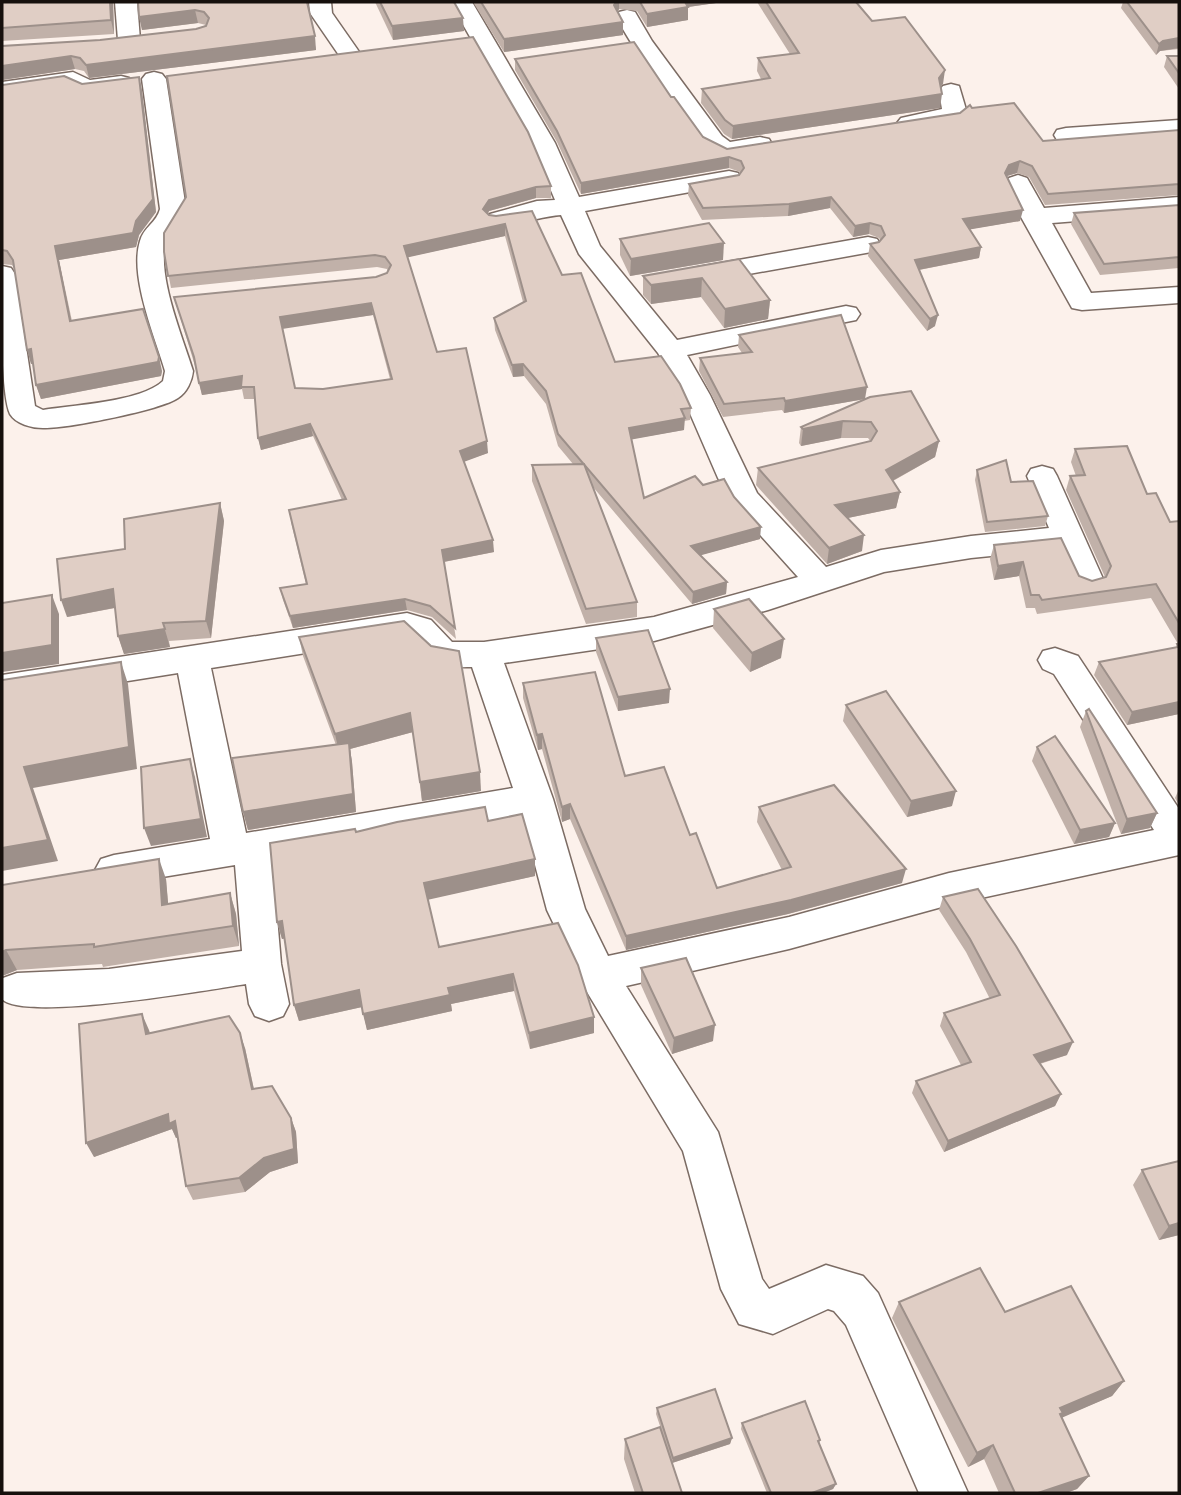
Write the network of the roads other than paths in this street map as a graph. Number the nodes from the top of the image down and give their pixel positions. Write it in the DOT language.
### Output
graph roads {
  1 [pos="126,2"];
  2 [pos="320,2"];
  3 [pos="461,2"];
  4 [pos="627,18"];
  5 [pos="157,38"];
  6 [pos="482,38"];
  7 [pos="129,40"];
  8 [pos="457,41"];
  9 [pos="103,44"];
  10 [pos="325,59"];
  11 [pos="524,59"];
  12 [pos="497,63"];
  13 [pos="2,89"];
  14 [pos="951,91"];
  15 [pos="881,127"];
  16 [pos="1179,127"];
  17 [pos="1066,135"];
  18 [pos="786,141"];
  19 [pos="729,178"];
  20 [pos="1017,183"];
  21 [pos="1179,205"];
  22 [pos="571,206"];
  23 [pos="1034,218"];
  24 [pos="499,219"];
  25 [pos="868,244"];
  26 [pos="2,274"];
  27 [pos="674,279"];
  28 [pos="1179,295"];
  29 [pos="186,298"];
  30 [pos="158,300"];
  31 [pos="846,314"];
  32 [pos="670,350"];
  33 [pos="766,470"];
  34 [pos="1042,475"];
  35 [pos="733,478"];
  36 [pos="1068,537"];
  37 [pos="819,580"];
  38 [pos="1088,581"];
  39 [pos="484,653"];
  40 [pos="192,658"];
  41 [pos="1055,660"];
  42 [pos="2,688"];
  43 [pos="535,799"];
  44 [pos="1179,839"];
  45 [pos="241,848"];
  46 [pos="83,875"];
  47 [pos="262,964"];
  48 [pos="598,975"];
  49 [pos="17,990"];
  50 [pos="269,1004"];
  51 [pos="944,1493"];
  1 -- 7 [label="street"];
  2 -- 10 [label="street"];
  3 -- 6 [label="street"];
  4 -- 18 [label="street"];
  5 -- 7 [label="street"];
  6 -- 8 [label="street"];
  6 -- 12 [label="street"];
  7 -- 9 [label="street"];
  11 -- 12 [label="street"];
  12 -- 22 [label="street"];
  13 -- 30 [label="street"];
  14 -- 15 [label="street"];
  16 -- 17 [label="street"];
  19 -- 22 [label="street"];
  20 -- 23 [label="street"];
  21 -- 23 [label="street"];
  22 -- 24 [label="street"];
  22 -- 32 [label="street"];
  23 -- 28 [label="street"];
  25 -- 27 [label="street"];
  26 -- 30 [label="street"];
  29 -- 30 [label="street"];
  31 -- 32 [label="street"];
  32 -- 35 [label="street"];
  33 -- 35 [label="street"];
  34 -- 36 [label="street"];
  35 -- 37 [label="street"];
  36 -- 37 [label="street"];
  36 -- 38 [label="street"];
  37 -- 39 [label="street"];
  39 -- 40 [label="street"];
  39 -- 43 [label="street"];
  40 -- 42 [label="street"];
  40 -- 45 [label="street"];
  41 -- 44 [label="street"];
  43 -- 45 [label="street"];
  43 -- 48 [label="street"];
  44 -- 48 [label="street"];
  45 -- 46 [label="street"];
  45 -- 47 [label="street"];
  47 -- 49 [label="street"];
  47 -- 50 [label="street"];
  48 -- 51 [label="street"];
}
